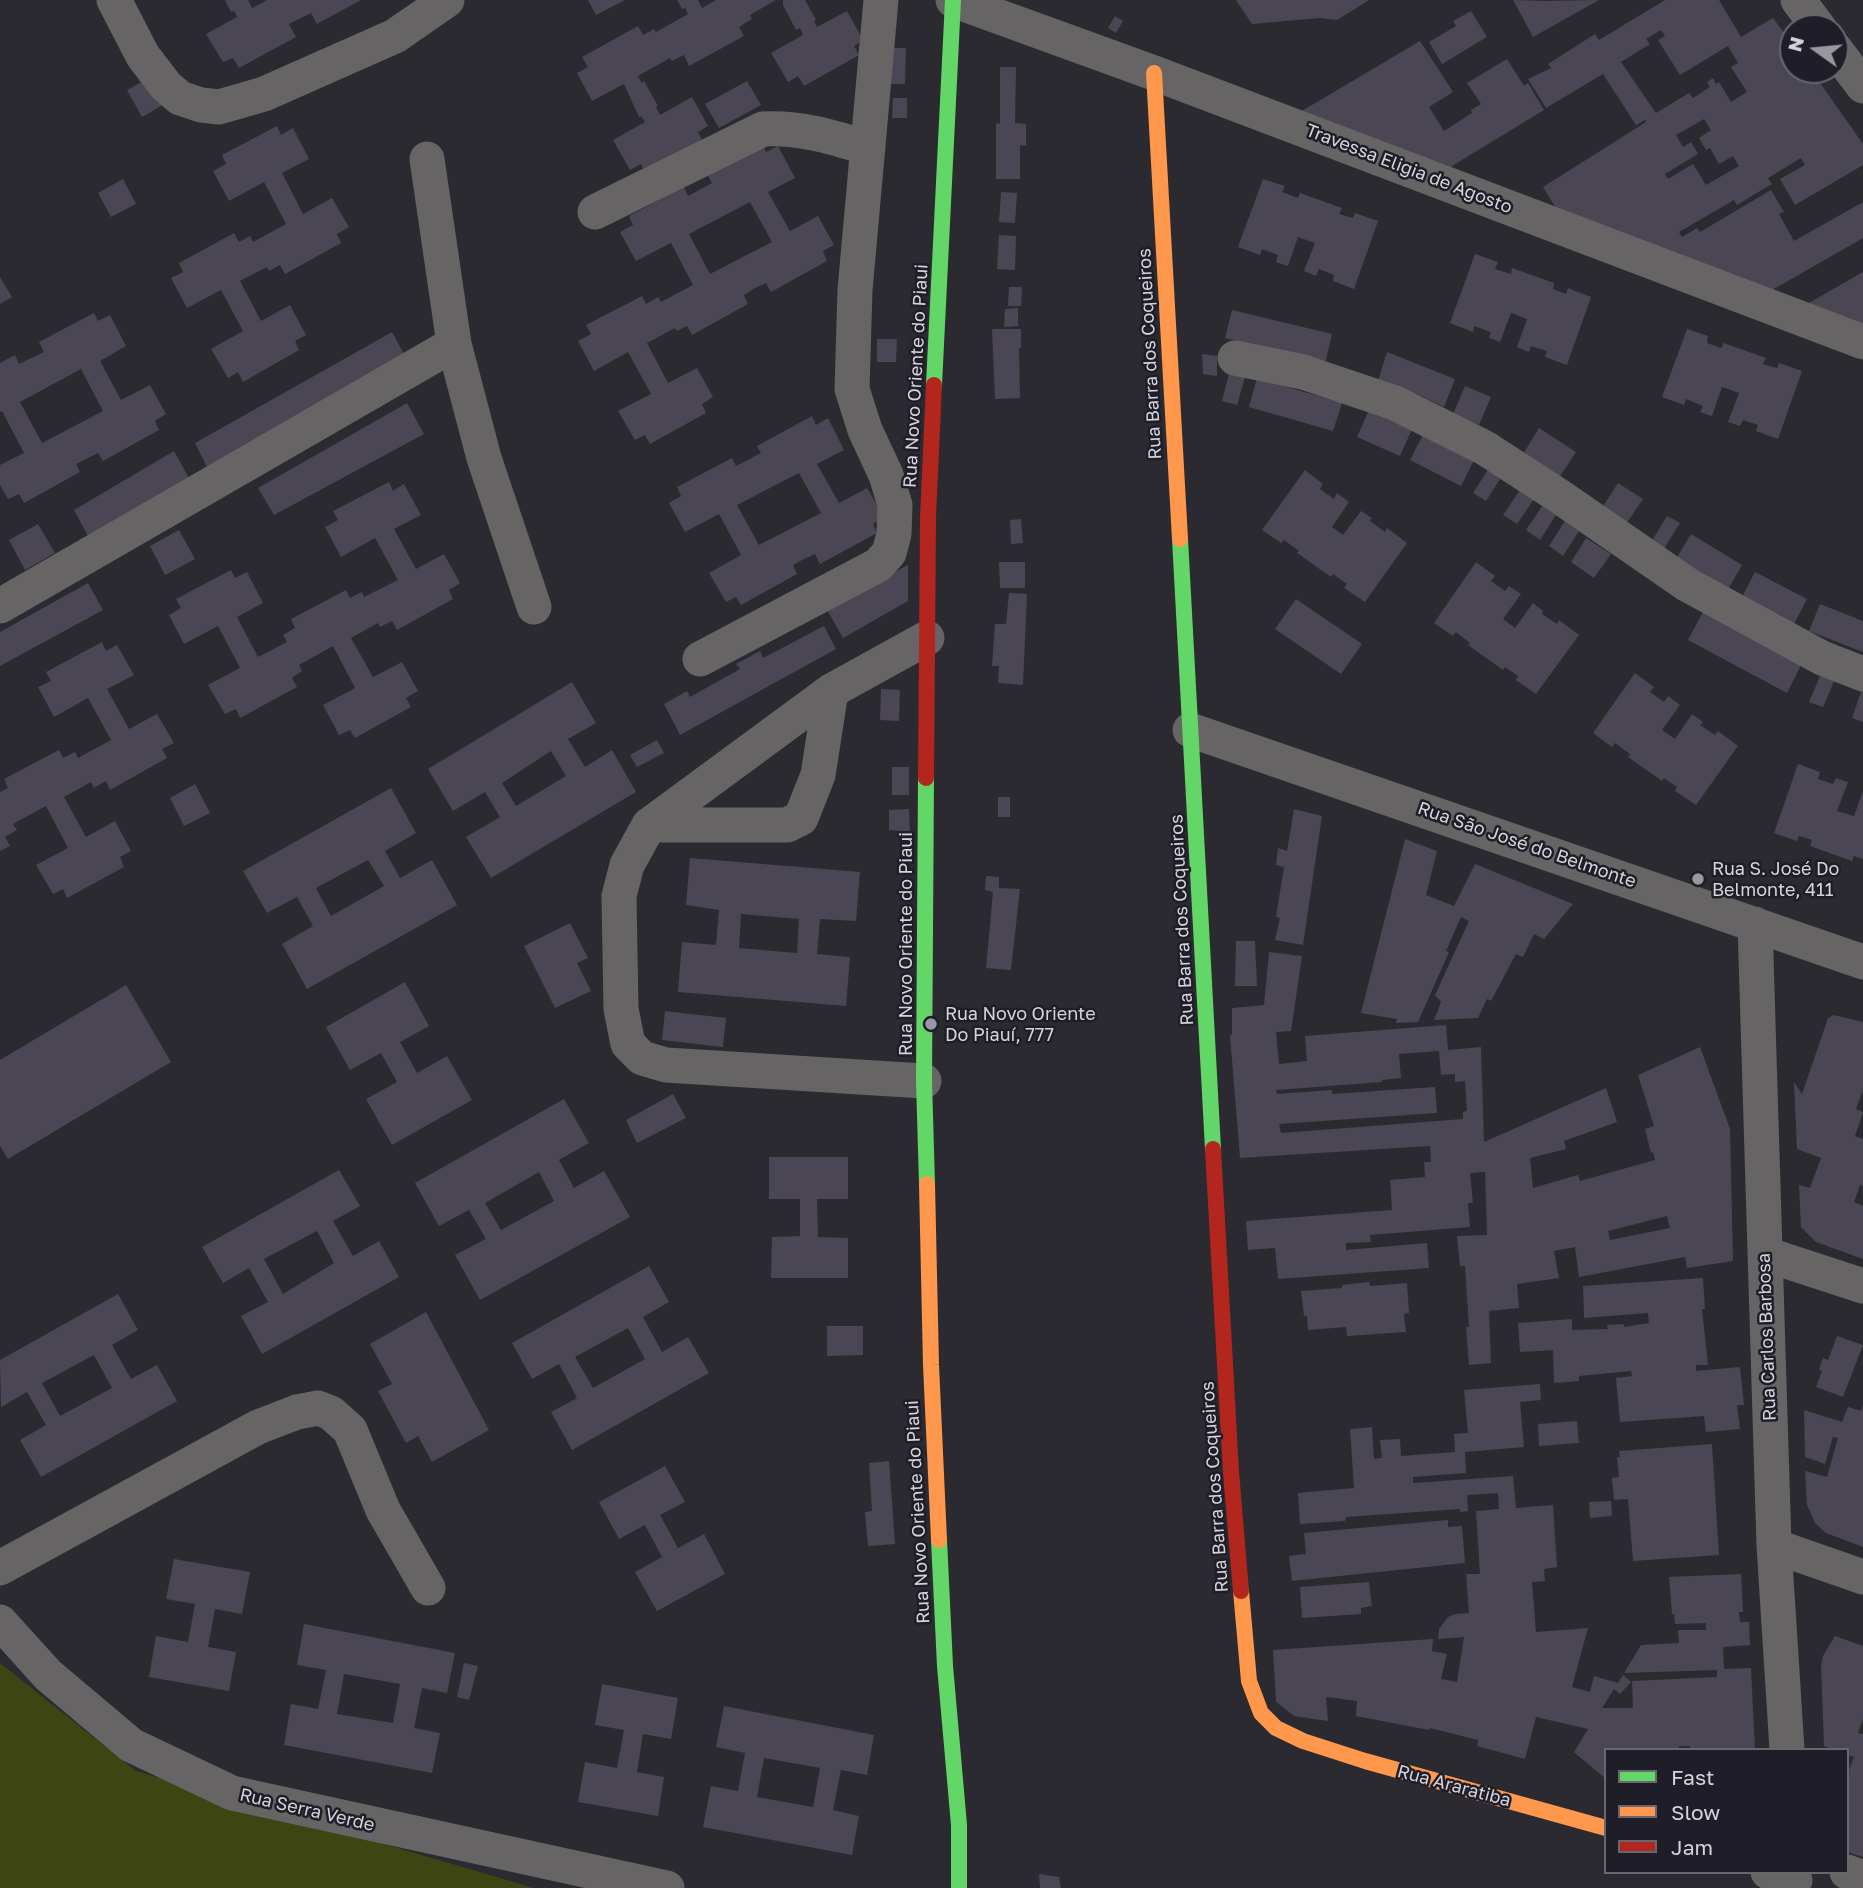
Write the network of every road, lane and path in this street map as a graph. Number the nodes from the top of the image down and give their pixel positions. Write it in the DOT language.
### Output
graph roads {
  1 [pos="114,0"];
  2 [pos="447,0"];
  3 [pos="881,0"];
  4 [pos="953,0"];
  5 [pos="1849,68"];
  6 [pos="1154,73"];
  7 [pos="1863,86"];
  8 [pos="868,148"];
  9 [pos="427,159"];
  10 [pos="595,212"];
  11 [pos="1863,342"];
  12 [pos="454,344"];
  13 [pos="1235,358"];
  14 [pos="0,606"];
  15 [pos="534,607"];
  16 [pos="928,638"];
  17 [pos="700,659"];
  18 [pos="1863,674"];
  19 [pos="831,691"];
  20 [pos="1190,730"];
  21 [pos="649,825"];
  22 [pos="1755,924"];
  23 [pos="1863,961"];
  24 [pos="924,1081"];
  25 [pos="1765,1254"];
  26 [pos="1863,1286"];
  27 [pos="1774,1546"];
  28 [pos="0,1568"];
  29 [pos="1863,1577"];
  30 [pos="428,1588"];
  31 [pos="0,1622"];
  32 [pos="1303,1741"];
  33 [pos="1787,1748"];
  34 [pos="1604,1827"];
  35 [pos="667,1888"];
  36 [pos="959,1888"];
  1 -- 2 [label="street"];
  3 -- 8 [label="street"];
  4 -- 6 [label="street, Travessa Eligia de Agosto"];
  4 -- 16 [label="street, Rua Novo Oriente do Piaui"];
  5 -- 7 [label="street"];
  6 -- 11 [label="street, Travessa Eligia de Agosto"];
  6 -- 20 [label="street, Rua Barra dos Coqueiros"];
  8 -- 10 [label="street"];
  8 -- 17 [label="street"];
  9 -- 12 [label="street"];
  12 -- 14 [label="street"];
  12 -- 15 [label="street"];
  13 -- 18 [label="street"];
  16 -- 19 [label="street"];
  16 -- 24 [label="street, Rua Novo Oriente do Piaui"];
  19 -- 21 [label="street"];
  19 -- 21 [label="street"];
  20 -- 22 [label="street, Rua São José do Belmonte"];
  20 -- 32 [label="street, Rua Barra dos Coqueiros"];
  21 -- 24 [label="street"];
  22 -- 23 [label="street, Rua São José do Belmonte"];
  22 -- 25 [label="street, Rua Carlos Barbosa"];
  24 -- 36 [label="street, Rua Novo Oriente do Piaui"];
  25 -- 26 [label="street"];
  25 -- 27 [label="street, Rua Carlos Barbosa"];
  27 -- 29 [label="street"];
  27 -- 33 [label="street, Rua Carlos Barbosa"];
  28 -- 30 [label="street"];
  31 -- 35 [label="street, Rua Serra Verde"];
  32 -- 34 [label="street, Rua Araratiba"];
}
